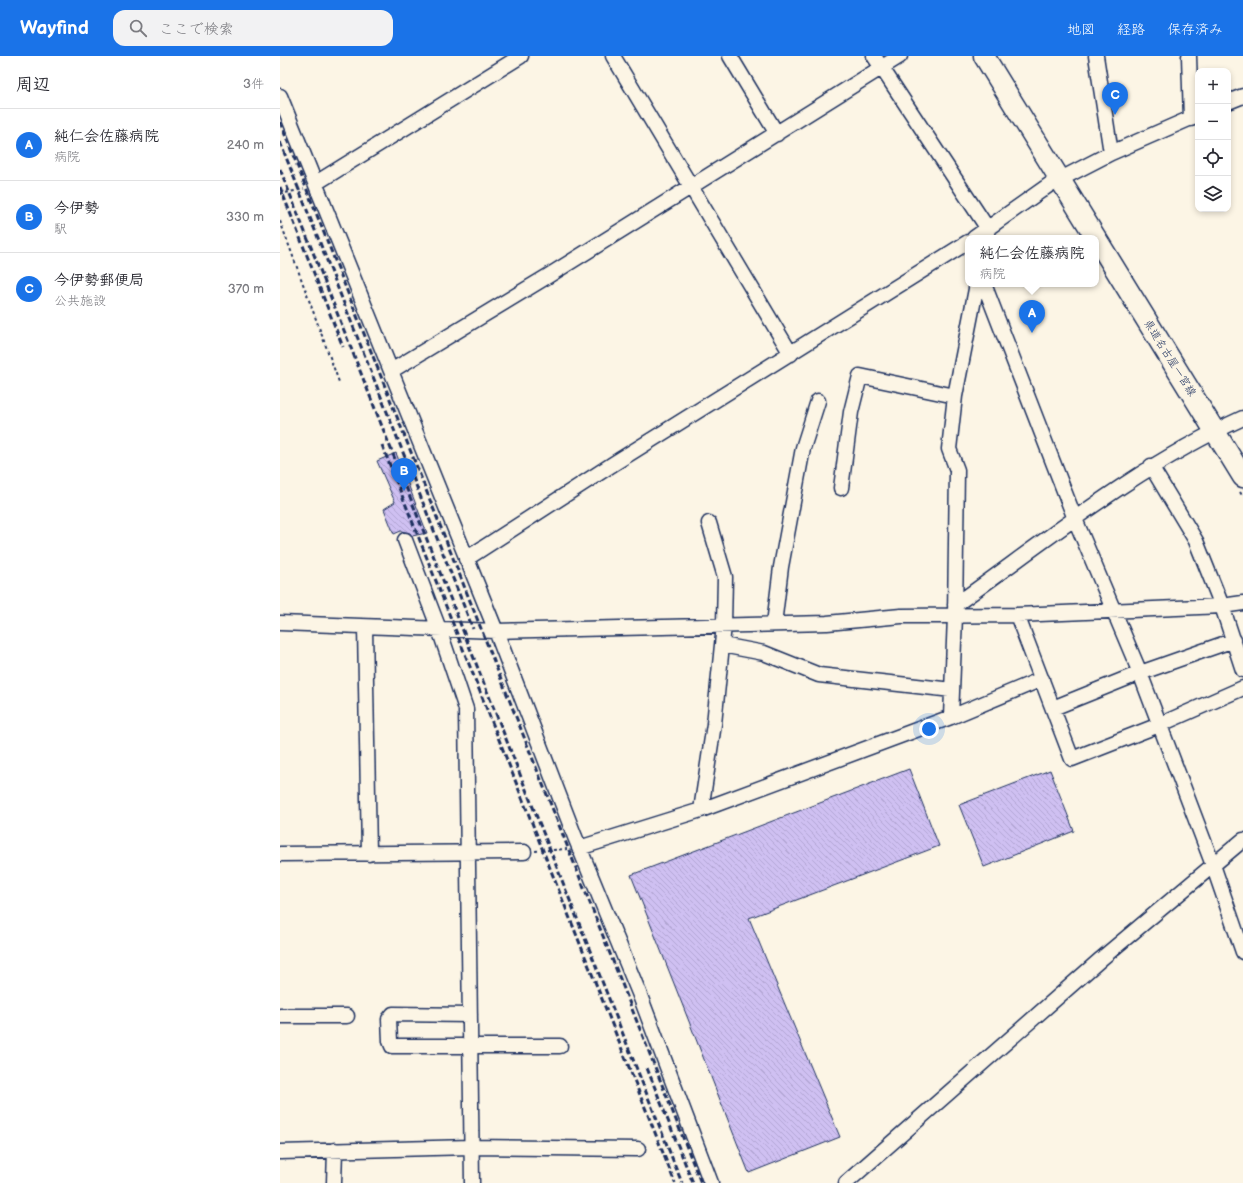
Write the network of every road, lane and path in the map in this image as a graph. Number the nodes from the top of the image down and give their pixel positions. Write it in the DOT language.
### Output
graph roads {
  1 [pos="521,56"];
  2 [pos="613,56"];
  3 [pos="730,56"];
  4 [pos="900,56"];
  5 [pos="984,56"];
  6 [pos="1096,56"];
  7 [pos="1189,56"];
  8 [pos="878,62"];
  9 [pos="280,96"];
  10 [pos="1243,96"];
  11 [pos="1231,101"];
  12 [pos="1194,117"];
  13 [pos="777,134"];
  14 [pos="1111,153"];
  15 [pos="1060,180"];
  16 [pos="316,183"];
  17 [pos="690,187"];
  18 [pos="280,194"];
  19 [pos="280,221"];
  20 [pos="987,234"];
  21 [pos="1094,235"];
  22 [pos="1099,243"];
  23 [pos="965,244"];
  24 [pos="976,287"];
  25 [pos="985,287"];
  26 [pos="791,354"];
  27 [pos="391,371"];
  28 [pos="339,382"];
  29 [pos="955,396"];
  30 [pos="818,401"];
  31 [pos="1243,418"];
  32 [pos="1215,431"];
  33 [pos="1151,466"];
  34 [pos="1243,477"];
  35 [pos="840,488"];
  36 [pos="1075,519"];
  37 [pos="709,523"];
  38 [pos="405,540"];
  39 [pos="466,559"];
  40 [pos="1243,603"];
  41 [pos="1222,606"];
  42 [pos="955,610"];
  43 [pos="1114,610"];
  44 [pos="1017,614"];
  45 [pos="280,623"];
  46 [pos="774,624"];
  47 [pos="724,625"];
  48 [pos="365,627"];
  49 [pos="439,629"];
  50 [pos="496,631"];
  51 [pos="1234,640"];
  52 [pos="722,645"];
  53 [pos="1243,670"];
  54 [pos="1140,673"];
  55 [pos="1042,679"];
  56 [pos="1243,688"];
  57 [pos="952,690"];
  58 [pos="1054,708"];
  59 [pos="951,717"];
  60 [pos="1159,726"];
  61 [pos="701,810"];
  62 [pos="1243,840"];
  63 [pos="579,848"];
  64 [pos="524,852"];
  65 [pos="468,853"];
  66 [pos="280,854"];
  67 [pos="369,854"];
  68 [pos="1213,866"];
  69 [pos="1243,952"];
  70 [pos="470,1014"];
  71 [pos="280,1016"];
  72 [pos="347,1016"];
  73 [pos="470,1045"];
  74 [pos="560,1046"];
  75 [pos="471,1147"];
  76 [pos="638,1149"];
  77 [pos="335,1150"];
  78 [pos="280,1152"];
  79 [pos="334,1183"];
  80 [pos="472,1183"];
  81 [pos="711,1183"];
  82 [pos="846,1183"];
  1 -- 16 [label="street"];
  2 -- 17 [label="street"];
  3 -- 13 [label="street"];
  4 -- 8 [label="street"];
  5 -- 15 [label="main road, 県道名古屋一宮線"];
  6 -- 14 [label="street"];
  7 -- 12 [label="street"];
  8 -- 13 [label="street"];
  8 -- 20 [label="street"];
  9 -- 16 [label="street"];
  10 -- 11 [label="street"];
  12 -- 14 [label="street"];
  13 -- 17 [label="street"];
  14 -- 15 [label="street"];
  15 -- 20 [label="street"];
  15 -- 21 [label="main road, 県道名古屋一宮線"];
  16 -- 18 [label="path"];
  16 -- 27 [label="street"];
  17 -- 26 [label="street"];
  17 -- 27 [label="street"];
  19 -- 28 [label="path"];
  22 -- 32 [label="main road, 県道名古屋一宮線"];
  23 -- 26 [label="street"];
  24 -- 29 [label="street"];
  25 -- 36 [label="street"];
  26 -- 39 [label="street"];
  27 -- 39 [label="street"];
  29 -- 35 [label="street"];
  29 -- 42 [label="street"];
  30 -- 46 [label="street"];
  31 -- 32 [label="street"];
  32 -- 33 [label="street"];
  32 -- 34 [label="main road, 県道名古屋一宮線"];
  33 -- 36 [label="street"];
  33 -- 41 [label="street"];
  36 -- 42 [label="street"];
  36 -- 43 [label="street"];
  37 -- 47 [label="street"];
  38 -- 49 [label="street"];
  39 -- 50 [label="street"];
  40 -- 41 [label="street"];
  41 -- 43 [label="street"];
  41 -- 51 [label="street"];
  42 -- 44 [label="street"];
  42 -- 46 [label="street"];
  42 -- 57 [label="street"];
  43 -- 44 [label="street"];
  43 -- 54 [label="street"];
  44 -- 55 [label="street"];
  45 -- 48 [label="street"];
  46 -- 47 [label="street"];
  47 -- 50 [label="street"];
  47 -- 52 [label="street"];
  48 -- 49 [label="street"];
  48 -- 67 [label="street"];
  49 -- 50 [label="street"];
  49 -- 65 [label="street"];
  50 -- 63 [label="street"];
  51 -- 53 [label="street"];
  51 -- 54 [label="street"];
  52 -- 57 [label="street"];
  52 -- 61 [label="street"];
  54 -- 58 [label="street"];
  54 -- 60 [label="street"];
  55 -- 58 [label="street"];
  55 -- 59 [label="street"];
  56 -- 60 [label="street"];
  57 -- 59 [label="street"];
  58 -- 60 [label="street"];
  59 -- 61 [label="street"];
  60 -- 68 [label="street"];
  61 -- 63 [label="street"];
  62 -- 68 [label="street"];
  63 -- 64 [label="path"];
  63 -- 81 [label="street"];
  64 -- 65 [label="street"];
  65 -- 67 [label="street"];
  65 -- 70 [label="street"];
  66 -- 67 [label="street"];
  68 -- 69 [label="street"];
  68 -- 82 [label="street"];
  70 -- 73 [label="street"];
  70 -- 73 [label="street"];
  71 -- 72 [label="street"];
  73 -- 74 [label="street"];
  73 -- 75 [label="street"];
  75 -- 76 [label="street"];
  75 -- 77 [label="street"];
  75 -- 80 [label="street"];
  77 -- 78 [label="street"];
  77 -- 79 [label="street"];
}
